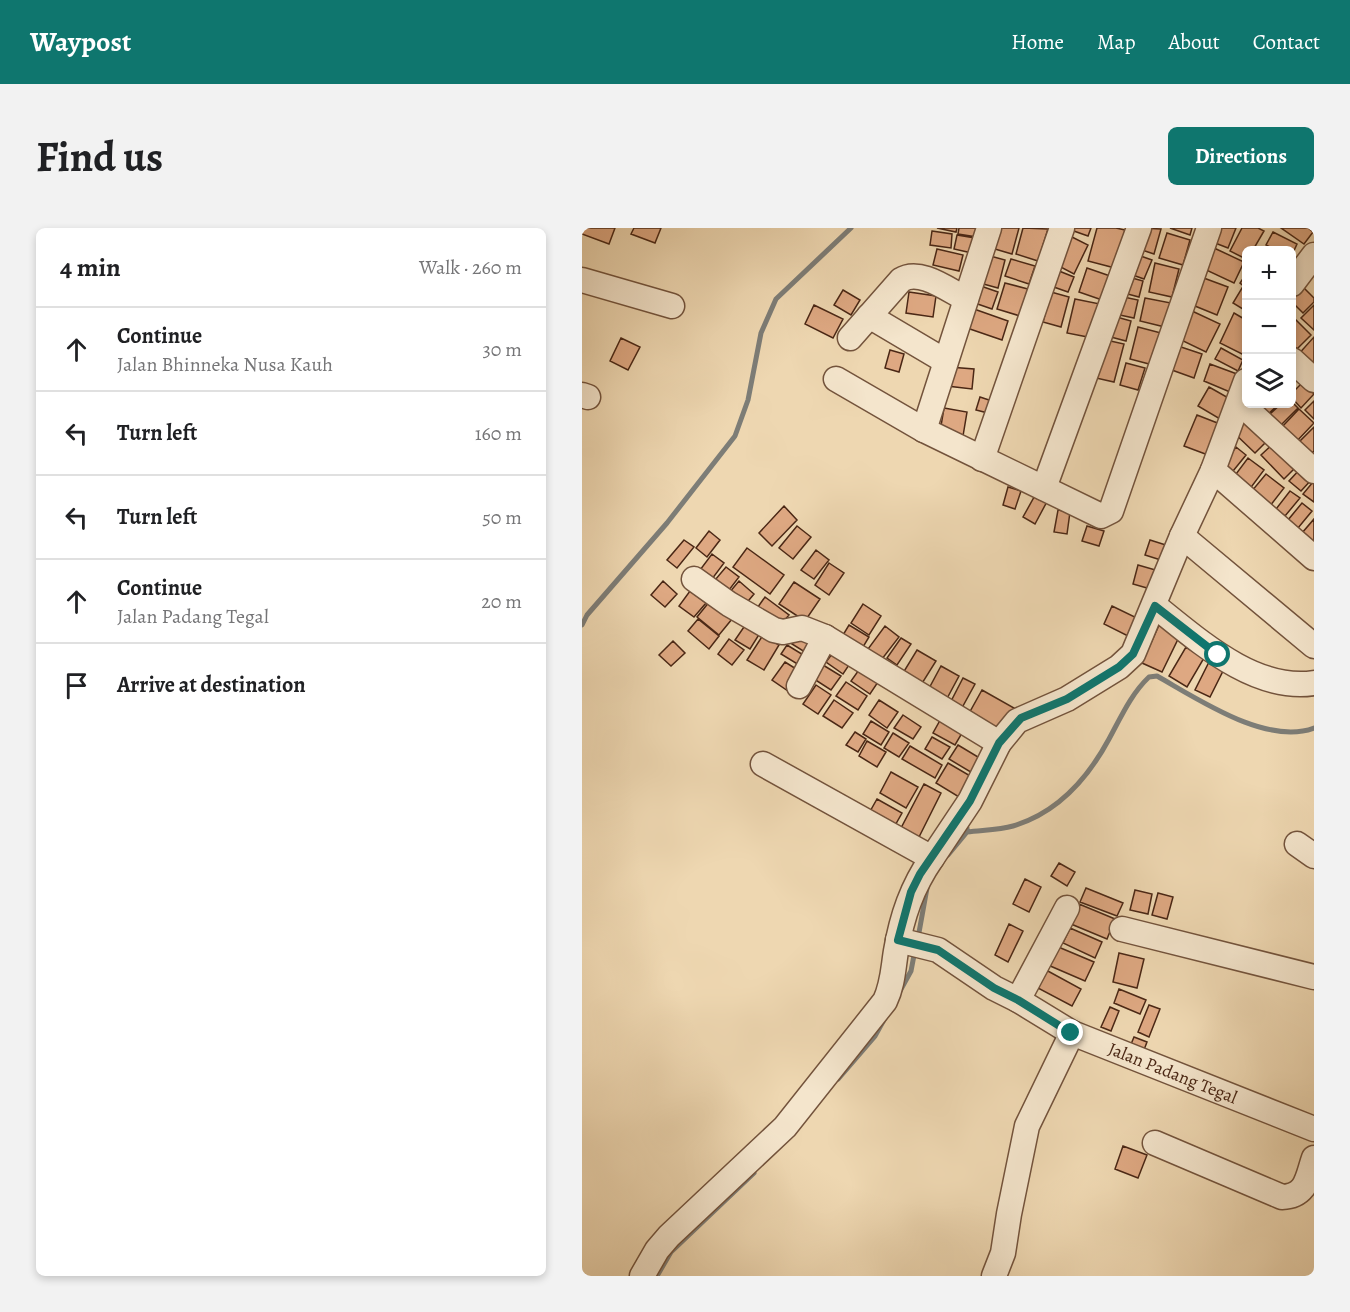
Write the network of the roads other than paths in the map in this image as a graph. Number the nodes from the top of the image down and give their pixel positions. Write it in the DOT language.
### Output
graph roads {
  1 [pos="989,228"];
  2 [pos="1062,228"];
  3 [pos="1139,228"];
  4 [pos="1209,228"];
  5 [pos="1314,255"];
  6 [pos="582,280"];
  7 [pos="1301,282"];
  8 [pos="966,299"];
  9 [pos="672,306"];
  10 [pos="869,316"];
  11 [pos="850,338"];
  12 [pos="945,361"];
  13 [pos="1296,364"];
  14 [pos="836,380"];
  15 [pos="1314,380"];
  16 [pos="1242,394"];
  17 [pos="1258,408"];
  18 [pos="924,430"];
  19 [pos="982,459"];
  20 [pos="1213,470"];
  21 [pos="1314,471"];
  22 [pos="1044,488"];
  23 [pos="1182,536"];
  24 [pos="1314,558"];
  25 [pos="694,579"];
  26 [pos="1155,606"];
  27 [pos="825,637"];
  28 [pos="1314,646"];
  29 [pos="1314,683"];
  30 [pos="799,686"];
  31 [pos="999,743"];
  32 [pos="763,764"];
  33 [pos="932,858"];
  34 [pos="1067,908"];
  35 [pos="1122,929"];
  36 [pos="900,940"];
  37 [pos="1314,977"];
  38 [pos="1022,994"];
  39 [pos="1071,1033"];
  40 [pos="1314,1129"];
  41 [pos="1155,1143"];
  42 [pos="1314,1158"];
  43 [pos="642,1276"];
  44 [pos="994,1276"];
  1 -- 8 [label="street"];
  2 -- 19 [label="street"];
  3 -- 22 [label="street"];
  4 -- 22 [label="street"];
  5 -- 7 [label="street"];
  6 -- 9 [label="street"];
  8 -- 10 [label="street"];
  8 -- 12 [label="street"];
  10 -- 11 [label="street"];
  10 -- 12 [label="street"];
  12 -- 18 [label="street"];
  13 -- 15 [label="street"];
  14 -- 18 [label="street"];
  16 -- 20 [label="street"];
  17 -- 21 [label="street"];
  18 -- 19 [label="street"];
  19 -- 22 [label="street"];
  20 -- 23 [label="street"];
  20 -- 24 [label="street"];
  23 -- 26 [label="street"];
  23 -- 28 [label="street"];
  25 -- 27 [label="street"];
  26 -- 29 [label="street"];
  26 -- 31 [label="street"];
  27 -- 30 [label="street"];
  27 -- 31 [label="street"];
  31 -- 33 [label="street"];
  32 -- 33 [label="street"];
  33 -- 36 [label="street"];
  34 -- 38 [label="street"];
  35 -- 37 [label="street"];
  36 -- 38 [label="street, Jalan Padang Tegal"];
  36 -- 43 [label="street"];
  38 -- 39 [label="street, Jalan Padang Tegal"];
  39 -- 40 [label="street, Jalan Padang Tegal"];
  39 -- 44 [label="street"];
  41 -- 42 [label="street"];
}
